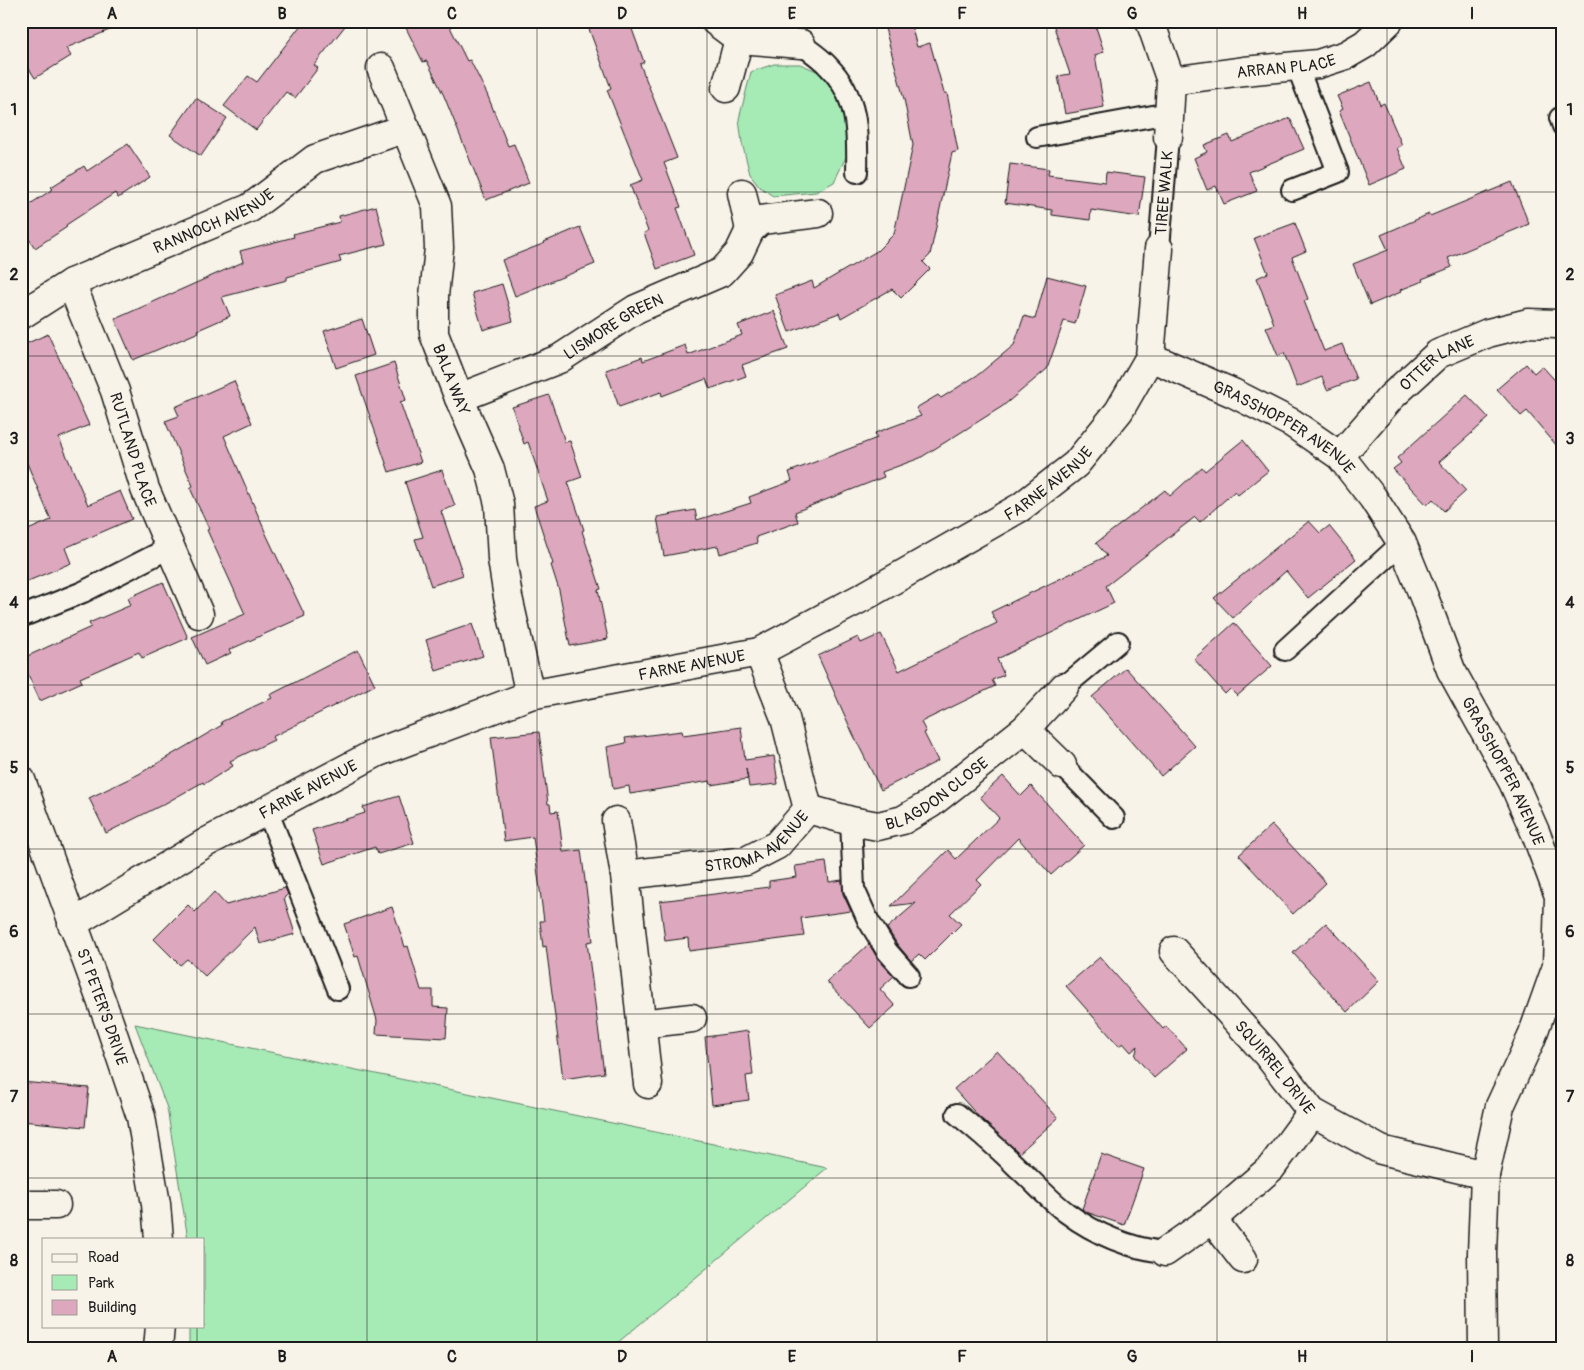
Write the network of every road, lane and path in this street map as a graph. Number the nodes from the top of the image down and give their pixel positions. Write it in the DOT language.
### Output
graph roads {
  1 [pos="716,21"];
  2 [pos="1150,21"];
  3 [pos="1389,21"];
  4 [pos="739,39"];
  5 [pos="800,44"];
  6 [pos="1297,66"];
  7 [pos="381,68"];
  8 [pos="1170,81"];
  9 [pos="726,88"];
  10 [pos="1169,125"];
  11 [pos="406,128"];
  12 [pos="1037,137"];
  13 [pos="857,172"];
  14 [pos="1292,190"];
  15 [pos="742,193"];
  16 [pos="818,213"];
  17 [pos="750,230"];
  18 [pos="1159,249"];
  19 [pos="71,284"];
  20 [pos="21,315"];
  21 [pos="1563,326"];
  22 [pos="1150,357"];
  23 [pos="459,398"];
  24 [pos="1340,456"];
  25 [pos="1402,543"];
  26 [pos="171,546"];
  27 [pos="199,614"];
  28 [pos="23,616"];
  29 [pos="1118,642"];
  30 [pos="1285,650"];
  31 [pos="759,652"];
  32 [pos="1064,687"];
  33 [pos="530,695"];
  34 [pos="1025,729"];
  35 [pos="1062,765"];
  36 [pos="21,780"];
  37 [pos="808,809"];
  38 [pos="268,810"];
  39 [pos="1114,818"];
  40 [pos="616,821"];
  41 [pos="851,821"];
  42 [pos="624,875"];
  43 [pos="1561,895"];
  44 [pos="72,924"];
  45 [pos="1174,951"];
  46 [pos="908,976"];
  47 [pos="338,989"];
  48 [pos="692,1018"];
  49 [pos="641,1024"];
  50 [pos="648,1084"];
  51 [pos="1312,1112"];
  52 [pos="957,1114"];
  53 [pos="1485,1175"];
  54 [pos="21,1205"];
  55 [pos="56,1205"];
  56 [pos="1212,1219"];
  57 [pos="159,1238"];
  58 [pos="1165,1252"];
  59 [pos="1242,1259"];
  60 [pos="160,1328"];
  61 [pos="158,1349"];
  62 [pos="1483,1349"];
  1 -- 4 [label="street"];
  2 -- 8 [label="street"];
  3 -- 6 [label="street, ARRAN PLACE"];
  4 -- 5 [label="street"];
  4 -- 9 [label="street"];
  5 -- 13 [label="lane"];
  6 -- 8 [label="street, ARRAN PLACE"];
  6 -- 14 [label="lane"];
  7 -- 11 [label="street, BALA WAY"];
  8 -- 10 [label="street"];
  10 -- 12 [label="lane"];
  10 -- 18 [label="lane, TIREE WALK"];
  11 -- 19 [label="street, RANNOCH AVENUE"];
  11 -- 23 [label="street, BALA WAY"];
  15 -- 17 [label="street"];
  16 -- 17 [label="street"];
  17 -- 23 [label="street, LISMORE GREEN"];
  18 -- 22 [label="street, FARNE AVENUE"];
  19 -- 20 [label="street, RANNOCH AVENUE"];
  19 -- 26 [label="street, RUTLAND PLACE"];
  21 -- 24 [label="street, OTTER LANE"];
  22 -- 24 [label="street, GRASSHOPPER AVENUE"];
  22 -- 31 [label="street, FARNE AVENUE"];
  23 -- 33 [label="street, BALA WAY"];
  24 -- 25 [label="street, GRASSHOPPER AVENUE"];
  25 -- 30 [label="lane"];
  25 -- 43 [label="street, GRASSHOPPER AVENUE"];
  26 -- 27 [label="street, RUTLAND PLACE"];
  26 -- 28 [label="lane"];
  29 -- 32 [label="lane"];
  31 -- 33 [label="street, FARNE AVENUE"];
  31 -- 37 [label="street, STROMA AVENUE"];
  32 -- 34 [label="street, BLAGDON CLOSE"];
  33 -- 38 [label="street, FARNE AVENUE"];
  34 -- 35 [label="street"];
  34 -- 41 [label="street, BLAGDON CLOSE"];
  35 -- 39 [label="lane"];
  36 -- 44 [label="street, ST PETER'S DRIVE"];
  37 -- 41 [label="street, BLAGDON CLOSE"];
  37 -- 42 [label="street, STROMA AVENUE"];
  38 -- 44 [label="street, FARNE AVENUE"];
  38 -- 47 [label="lane"];
  40 -- 42 [label="street"];
  41 -- 46 [label="lane"];
  42 -- 49 [label="street"];
  43 -- 53 [label="street, GRASSHOPPER AVENUE"];
  44 -- 57 [label="street, ST PETER'S DRIVE"];
  45 -- 51 [label="street, SQUIRREL DRIVE"];
  48 -- 49 [label="street"];
  49 -- 50 [label="street"];
  51 -- 53 [label="street, SQUIRREL DRIVE"];
  51 -- 56 [label="street"];
  52 -- 58 [label="lane"];
  53 -- 62 [label="street, GRASSHOPPER AVENUE"];
  54 -- 55 [label="street"];
  56 -- 58 [label="street"];
  56 -- 59 [label="street"];
  60 -- 61 [label="street"];
}
